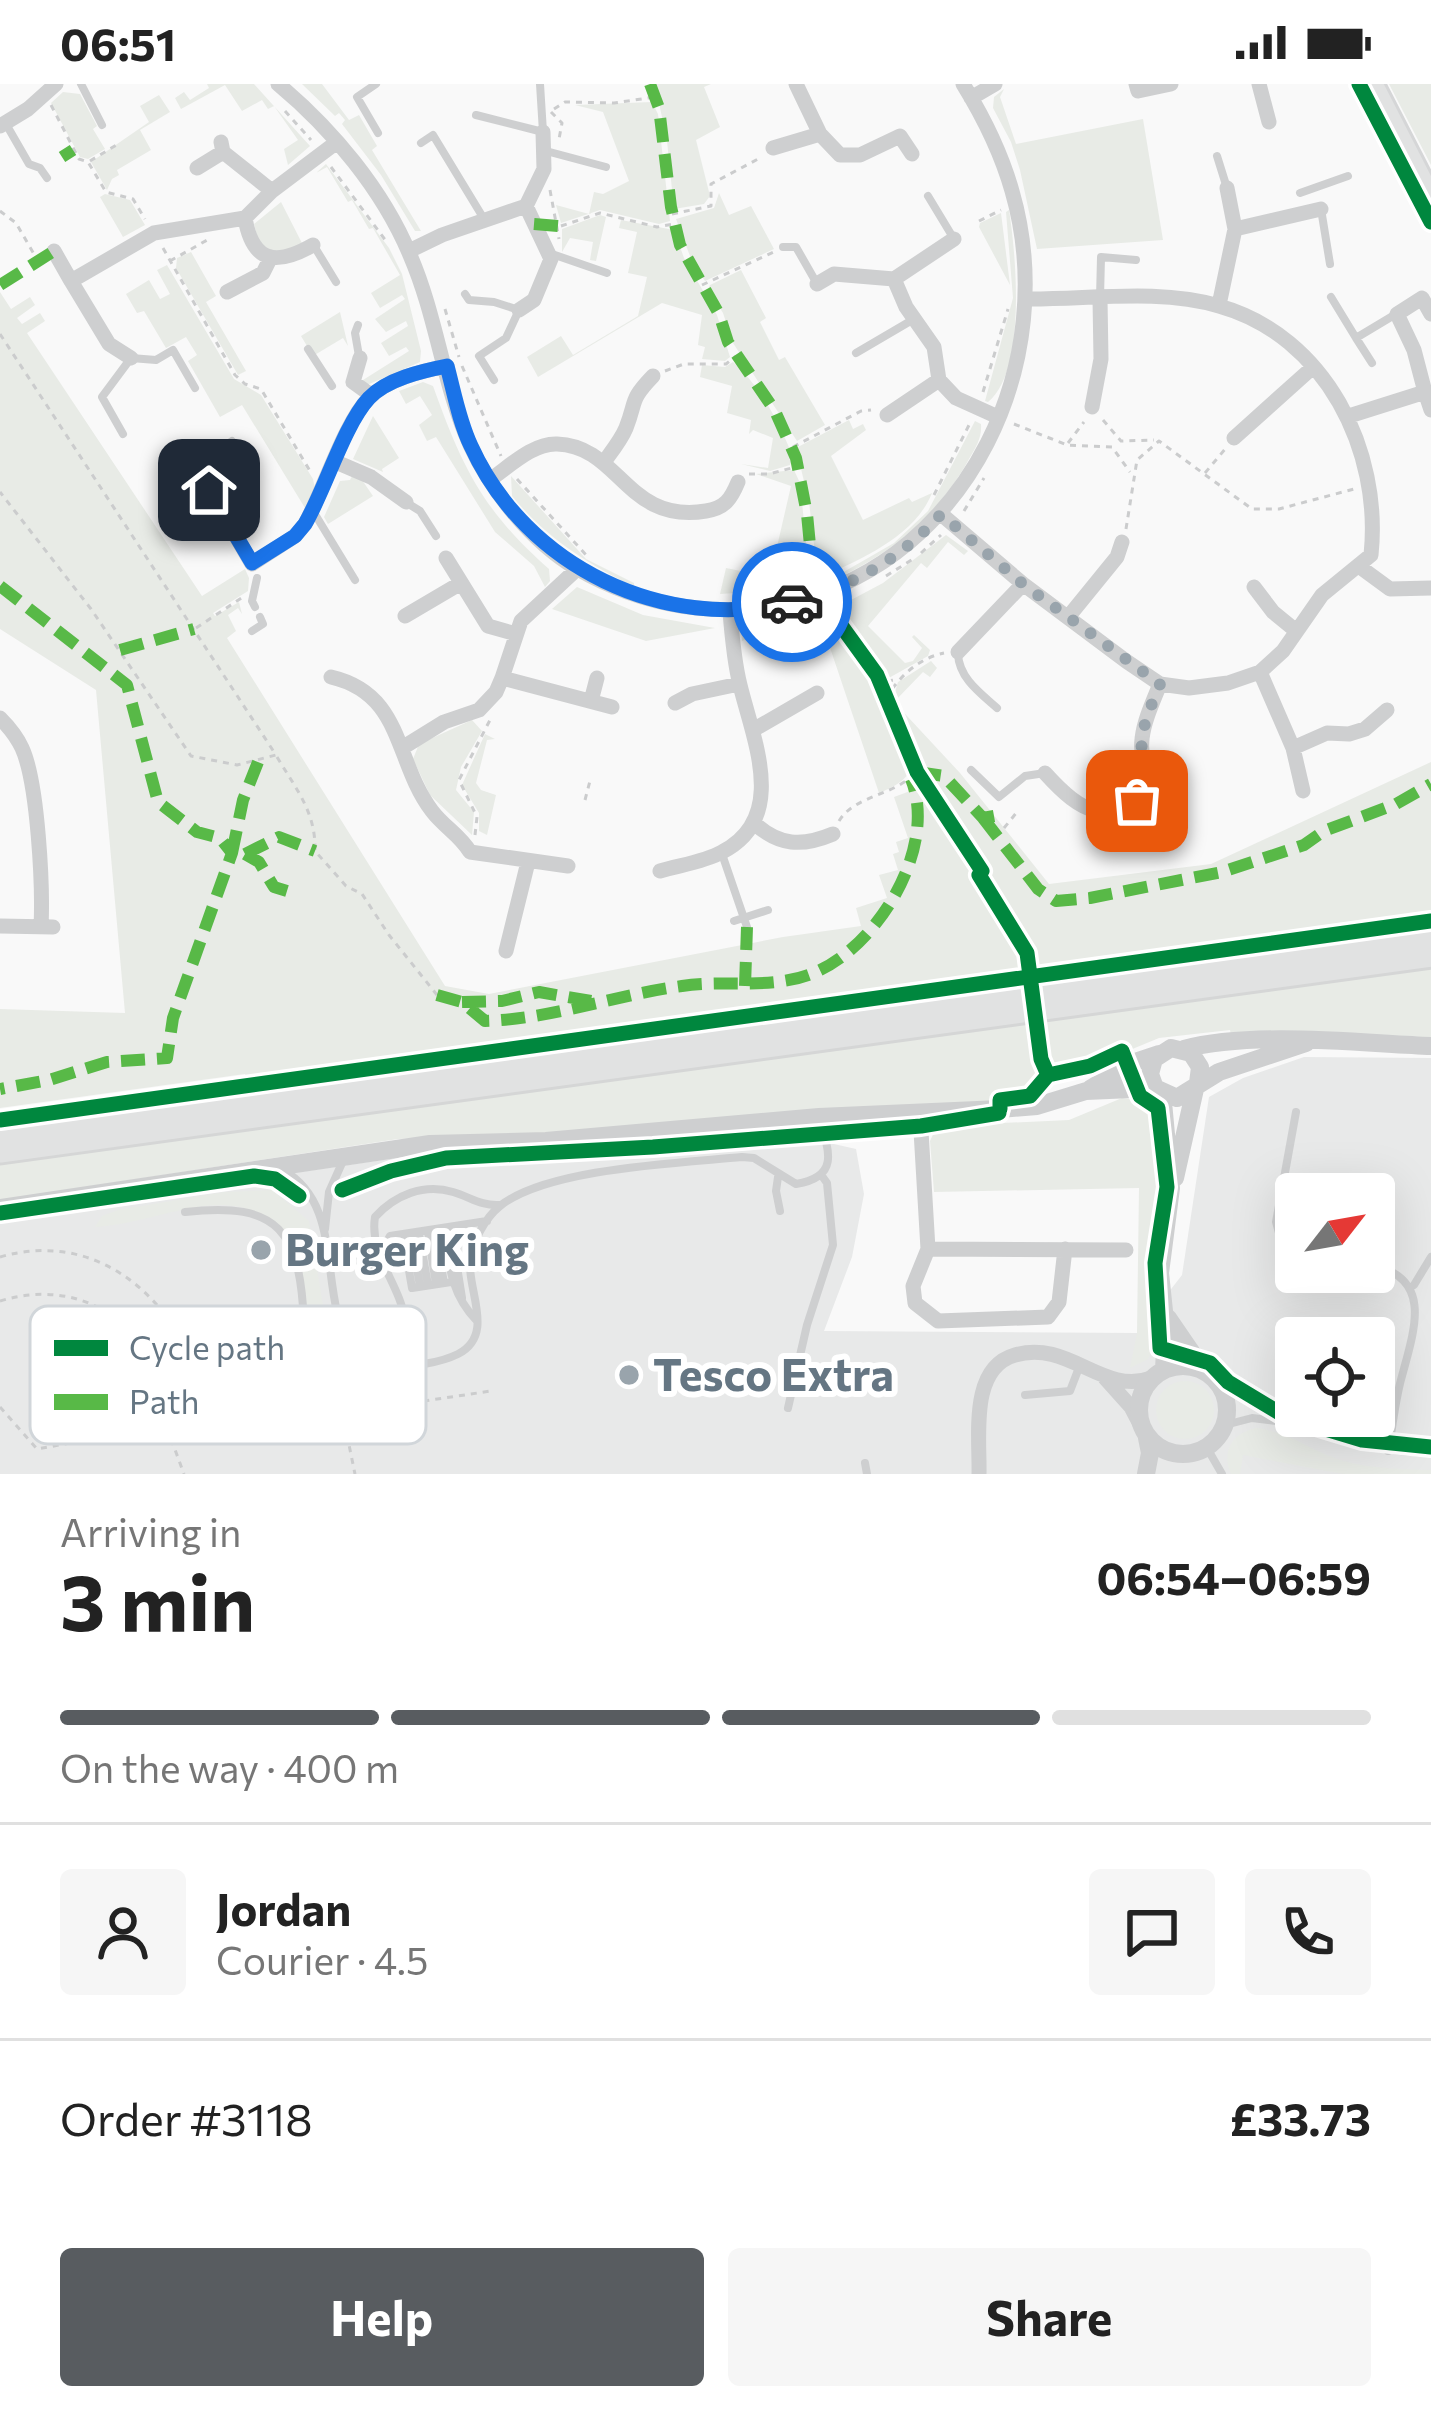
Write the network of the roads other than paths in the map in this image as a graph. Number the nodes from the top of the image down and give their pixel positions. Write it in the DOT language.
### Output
graph roads {
  1 [pos="81,84"];
  2 [pos="278,84"];
  3 [pos="376,84"];
  4 [pos="540,84"];
  5 [pos="796,84"];
  6 [pos="995,84"];
  7 [pos="1171,84"];
  8 [pos="1259,84"];
  9 [pos="1372,84"];
  10 [pos="1137,87"];
  11 [pos="50,90"];
  12 [pos="967,91"];
  13 [pos="1140,109"];
  14 [pos="476,116"];
  15 [pos="890,118"];
  16 [pos="1269,122"];
  17 [pos="3,125"];
  18 [pos="102,125"];
  19 [pos="543,132"];
  20 [pos="378,133"];
  21 [pos="820,134"];
  22 [pos="900,136"];
  23 [pos="337,142"];
  24 [pos="421,142"];
  25 [pos="773,148"];
  26 [pos="545,150"];
  27 [pos="912,154"];
  28 [pos="1217,156"];
  29 [pos="606,167"];
  30 [pos="197,168"];
  31 [pos="1348,176"];
  32 [pos="46,178"];
  33 [pos="1227,188"];
  34 [pos="272,191"];
  35 [pos="1300,193"];
  36 [pos="928,196"];
  37 [pos="1431,199"];
  38 [pos="526,206"];
  39 [pos="1312,211"];
  40 [pos="245,218"];
  41 [pos="485,221"];
  42 [pos="1235,229"];
  43 [pos="954,239"];
  44 [pos="313,245"];
  45 [pos="783,247"];
  46 [pos="409,251"];
  47 [pos="550,254"];
  48 [pos="46,256"];
  49 [pos="271,257"];
  50 [pos="1136,260"];
  51 [pos="1330,264"];
  52 [pos="607,273"];
  53 [pos="894,279"];
  54 [pos="71,281"];
  55 [pos="336,282"];
  56 [pos="817,284"];
  57 [pos="227,292"];
  58 [pos="465,294"];
  59 [pos="1331,297"];
  60 [pos="1017,299"];
  61 [pos="1100,299"];
  62 [pos="1219,305"];
  63 [pos="519,310"];
  64 [pos="1396,314"];
  65 [pos="1431,314"];
  66 [pos="914,319"];
  67 [pos="358,325"];
  68 [pos="1356,338"];
  69 [pos="308,349"];
  70 [pos="856,352"];
  71 [pos="130,358"];
  72 [pos="360,358"];
  73 [pos="1372,363"];
  74 [pos="447,366"];
  75 [pos="1312,368"];
  76 [pos="653,376"];
  77 [pos="494,380"];
  78 [pos="939,380"];
  79 [pos="352,382"];
  80 [pos="332,386"];
  81 [pos="195,388"];
  82 [pos="1425,392"];
  83 [pos="371,394"];
  84 [pos="1092,407"];
  85 [pos="1431,410"];
  86 [pos="887,415"];
  87 [pos="1349,416"];
  88 [pos="1007,423"];
  89 [pos="123,434"];
  90 [pos="1234,438"];
  91 [pos="232,441"];
  92 [pos="336,462"];
  93 [pos="604,462"];
  94 [pos="491,479"];
  95 [pos="208,481"];
  96 [pos="738,482"];
  97 [pos="406,502"];
  98 [pos="313,511"];
  99 [pos="947,519"];
  100 [pos="436,536"];
  101 [pos="1122,542"];
  102 [pos="446,558"];
  103 [pos="583,563"];
  104 [pos="1360,567"];
  105 [pos="254,577"];
  106 [pos="355,580"];
  107 [pos="461,583"];
  108 [pos="1023,584"];
  109 [pos="1254,587"];
  110 [pos="1431,588"];
  111 [pos="730,612"];
  112 [pos="405,616"];
  113 [pos="1069,616"];
  114 [pos="1295,630"];
  115 [pos="252,631"];
  116 [pos="516,634"];
  117 [pos="958,652"];
  118 [pos="354,664"];
  119 [pos="1260,672"];
  120 [pos="331,677"];
  121 [pos="502,678"];
  122 [pos="597,678"];
  123 [pos="349,681"];
  124 [pos="739,684"];
  125 [pos="1160,684"];
  126 [pos="817,693"];
  127 [pos="591,701"];
  128 [pos="676,703"];
  129 [pos="612,706"];
  130 [pos="997,708"];
  131 [pos="1387,710"];
  132 [pos="0,718"];
  133 [pos="753,730"];
  134 [pos="402,748"];
  135 [pos="1293,748"];
  136 [pos="971,770"];
  137 [pos="1045,773"];
  138 [pos="1153,785"];
  139 [pos="1304,791"];
  140 [pos="1166,800"];
  141 [pos="754,824"];
  142 [pos="833,834"];
  143 [pos="815,842"];
  144 [pos="722,853"];
  145 [pos="528,862"];
  146 [pos="822,862"];
  147 [pos="568,866"];
  148 [pos="660,871"];
  149 [pos="767,910"];
  150 [pos="0,926"];
  151 [pos="492,927"];
  152 [pos="512,931"];
  153 [pos="1431,932"];
  154 [pos="506,951"];
  155 [pos="1431,952"];
  156 [pos="1306,1043"];
  157 [pos="1431,1046"];
  158 [pos="1184,1049"];
  159 [pos="1159,1054"];
  160 [pos="1196,1086"];
  161 [pos="1156,1089"];
  162 [pos="1086,1091"];
  163 [pos="1296,1112"];
  164 [pos="920,1114"];
  165 [pos="819,1118"];
  166 [pos="0,1128"];
  167 [pos="0,1149"];
  168 [pos="346,1156"];
  169 [pos="277,1167"];
  170 [pos="1285,1173"];
  171 [pos="822,1176"];
  172 [pos="778,1177"];
  173 [pos="1171,1188"];
  174 [pos="500,1205"];
  175 [pos="0,1208"];
  176 [pos="780,1211"];
  177 [pos="184,1212"];
  178 [pos="487,1220"];
  179 [pos="325,1232"];
  180 [pos="427,1232"];
  181 [pos="928,1249"];
  182 [pos="1065,1250"];
  183 [pos="1126,1250"];
  184 [pos="1431,1257"];
  185 [pos="1395,1269"];
  186 [pos="386,1270"];
  187 [pos="436,1284"];
  188 [pos="1414,1285"];
  189 [pos="303,1306"];
  190 [pos="335,1306"];
  191 [pos="400,1306"];
  192 [pos="463,1306"];
  193 [pos="1165,1314"];
  194 [pos="479,1323"];
  195 [pos="426,1363"];
  196 [pos="1080,1364"];
  197 [pos="1158,1374"];
  198 [pos="1102,1376"];
  199 [pos="1211,1376"];
  200 [pos="1025,1395"];
  201 [pos="788,1408"];
  202 [pos="1275,1415"];
  203 [pos="1275,1421"];
  204 [pos="1225,1425"];
  205 [pos="1144,1432"];
  206 [pos="1328,1437"];
  207 [pos="1207,1448"];
  208 [pos="1388,1450"];
  209 [pos="1431,1453"];
  210 [pos="1182,1455"];
  211 [pos="979,1474"];
  212 [pos="1150,1474"];
  213 [pos="1222,1474"];
  1 -- 18 [label="lane"];
  2 -- 23 [label="street"];
  3 -- 20 [label="lane"];
  4 -- 19 [label="lane"];
  5 -- 21 [label="street"];
  6 -- 12 [label="street"];
  7 -- 10 [label="street"];
  8 -- 16 [label="street"];
  9 -- 37 [label="main road"];
  10 -- 13 [label="street"];
  11 -- 17 [label="street"];
  12 -- 60 [label="street"];
  14 -- 19 [label="lane"];
  15 -- 22 [label="street"];
  17 -- 32 [label="lane"];
  19 -- 26 [label="street"];
  21 -- 22 [label="street"];
  21 -- 25 [label="street"];
  22 -- 27 [label="street"];
  23 -- 34 [label="street"];
  23 -- 46 [label="street"];
  24 -- 41 [label="lane"];
  26 -- 29 [label="lane"];
  26 -- 38 [label="street"];
  28 -- 33 [label="lane"];
  30 -- 34 [label="street"];
  31 -- 35 [label="lane"];
  33 -- 42 [label="street"];
  34 -- 40 [label="street"];
  35 -- 39 [label="street"];
  36 -- 43 [label="lane"];
  38 -- 41 [label="street"];
  38 -- 47 [label="street"];
  39 -- 42 [label="street"];
  39 -- 51 [label="lane"];
  40 -- 49 [label="street"];
  40 -- 54 [label="street"];
  41 -- 46 [label="street"];
  42 -- 62 [label="street"];
  43 -- 53 [label="street"];
  44 -- 49 [label="street"];
  44 -- 55 [label="lane"];
  45 -- 56 [label="lane"];
  46 -- 74 [label="street"];
  47 -- 52 [label="lane"];
  47 -- 63 [label="street"];
  48 -- 54 [label="street"];
  49 -- 57 [label="street"];
  50 -- 61 [label="lane"];
  53 -- 56 [label="street"];
  53 -- 66 [label="street"];
  54 -- 71 [label="street"];
  58 -- 63 [label="lane"];
  59 -- 68 [label="lane"];
  60 -- 61 [label="street"];
  60 -- 88 [label="street"];
  61 -- 62 [label="street"];
  61 -- 84 [label="street"];
  62 -- 75 [label="street"];
  63 -- 77 [label="lane"];
  64 -- 65 [label="street"];
  64 -- 68 [label="lane"];
  64 -- 82 [label="street"];
  66 -- 70 [label="lane"];
  66 -- 78 [label="street"];
  67 -- 72 [label="lane"];
  68 -- 73 [label="lane"];
  69 -- 80 [label="lane"];
  71 -- 81 [label="lane"];
  71 -- 89 [label="lane"];
  72 -- 79 [label="street"];
  74 -- 83 [label="street"];
  74 -- 94 [label="street"];
  75 -- 87 [label="street"];
  75 -- 90 [label="street"];
  76 -- 93 [label="street"];
  78 -- 86 [label="street"];
  78 -- 88 [label="street"];
  79 -- 80 [label="street"];
  79 -- 83 [label="street"];
  82 -- 85 [label="street"];
  82 -- 87 [label="street"];
  83 -- 92 [label="street"];
  87 -- 104 [label="street"];
  88 -- 99 [label="street"];
  91 -- 95 [label="lane"];
  92 -- 97 [label="street"];
  92 -- 98 [label="street"];
  93 -- 94 [label="street"];
  93 -- 96 [label="street"];
  94 -- 103 [label="street"];
  95 -- 105 [label="street"];
  97 -- 100 [label="lane"];
  98 -- 105 [label="street"];
  98 -- 106 [label="lane"];
  99 -- 108 [label="street"];
  99 -- 111 [label="street"];
  101 -- 113 [label="street"];
  102 -- 107 [label="street"];
  103 -- 111 [label="street"];
  103 -- 116 [label="street"];
  104 -- 110 [label="street"];
  104 -- 114 [label="street"];
  105 -- 115 [label="lane"];
  107 -- 112 [label="street"];
  107 -- 116 [label="street"];
  108 -- 113 [label="street"];
  108 -- 117 [label="street"];
  109 -- 114 [label="street"];
  111 -- 124 [label="street"];
  113 -- 125 [label="street"];
  114 -- 119 [label="street"];
  116 -- 121 [label="street"];
  117 -- 130 [label="lane"];
  118 -- 123 [label="street"];
  119 -- 125 [label="street"];
  119 -- 135 [label="street"];
  120 -- 123 [label="street"];
  121 -- 127 [label="street"];
  121 -- 134 [label="street"];
  122 -- 127 [label="street"];
  123 -- 134 [label="street"];
  124 -- 128 [label="street"];
  124 -- 133 [label="street"];
  125 -- 138 [label="street"];
  126 -- 133 [label="street"];
  127 -- 129 [label="street"];
  131 -- 135 [label="street"];
  132 -- 150 [label="street"];
  133 -- 141 [label="street"];
  134 -- 145 [label="street"];
  135 -- 139 [label="street"];
  136 -- 137 [label="lane"];
  137 -- 138 [label="street"];
  138 -- 140 [label="street"];
  141 -- 143 [label="street"];
  141 -- 144 [label="street"];
  142 -- 143 [label="street"];
  143 -- 146 [label="street"];
  144 -- 148 [label="street"];
  144 -- 149 [label="lane"];
  145 -- 147 [label="street"];
  145 -- 152 [label="street"];
  151 -- 152 [label="street"];
  152 -- 154 [label="street"];
  153 -- 166 [label="highway"];
  155 -- 167 [label="highway"];
  156 -- 157 [label="street"];
  156 -- 158 [label="street"];
  156 -- 160 [label="street"];
  158 -- 159 [label="street"];
  158 -- 160 [label="street"];
  159 -- 161 [label="street"];
  159 -- 162 [label="street"];
  160 -- 161 [label="street"];
  160 -- 173 [label="street"];
  161 -- 162 [label="street"];
  161 -- 173 [label="street"];
  162 -- 164 [label="street"];
  163 -- 170 [label="lane"];
  164 -- 165 [label="street"];
  164 -- 181 [label="street"];
  165 -- 168 [label="street"];
  165 -- 171 [label="lane"];
  168 -- 169 [label="street"];
  168 -- 179 [label="lane"];
  169 -- 175 [label="street"];
  169 -- 179 [label="lane"];
  171 -- 172 [label="lane"];
  171 -- 201 [label="lane"];
  172 -- 174 [label="lane"];
  172 -- 176 [label="lane"];
  173 -- 193 [label="street"];
  174 -- 178 [label="lane"];
  174 -- 186 [label="lane"];
  177 -- 189 [label="lane"];
  178 -- 180 [label="lane"];
  178 -- 194 [label="lane"];
  179 -- 190 [label="lane"];
  180 -- 186 [label="lane"];
  180 -- 187 [label="lane"];
  180 -- 187 [label="lane"];
  180 -- 187 [label="lane"];
  180 -- 192 [label="lane"];
  181 -- 182 [label="street"];
  181 -- 182 [label="street"];
  182 -- 183 [label="street"];
  184 -- 188 [label="lane"];
  185 -- 188 [label="lane"];
  186 -- 191 [label="lane"];
  187 -- 192 [label="lane"];
  188 -- 208 [label="lane"];
  192 -- 194 [label="lane"];
  193 -- 197 [label="street"];
  193 -- 199 [label="street"];
  194 -- 195 [label="lane"];
  196 -- 198 [label="street"];
  196 -- 200 [label="lane"];
  196 -- 211 [label="street"];
  197 -- 198 [label="street"];
  197 -- 199 [label="street"];
  197 -- 205 [label="street"];
  198 -- 205 [label="street"];
  199 -- 202 [label="lane"];
  199 -- 204 [label="street"];
  203 -- 204 [label="lane"];
  204 -- 207 [label="street"];
  205 -- 210 [label="street"];
  205 -- 212 [label="street"];
  206 -- 208 [label="lane"];
  207 -- 210 [label="street"];
  207 -- 213 [label="lane"];
  208 -- 209 [label="lane"];
  210 -- 212 [label="street"];
}
